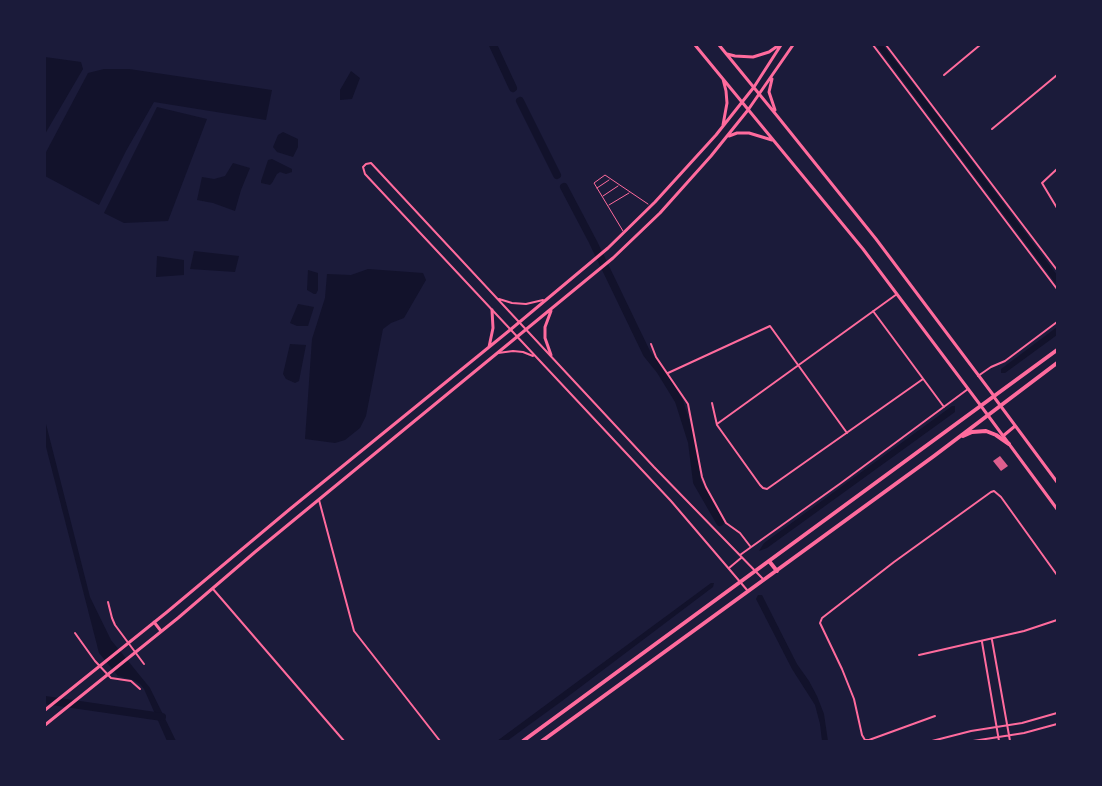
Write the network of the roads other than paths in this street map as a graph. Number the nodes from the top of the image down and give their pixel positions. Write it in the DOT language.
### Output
graph roads {
  1 [pos="695,45"];
  2 [pos="719,45"];
  3 [pos="780,45"];
  4 [pos="793,45"];
  5 [pos="873,45"];
  6 [pos="886,45"];
  7 [pos="980,45"];
  8 [pos="726,53"];
  9 [pos="773,75"];
  10 [pos="944,75"];
  11 [pos="1057,75"];
  12 [pos="722,77"];
  13 [pos="754,87"];
  14 [pos="760,94"];
  15 [pos="743,102"];
  16 [pos="748,110"];
  17 [pos="778,117"];
  18 [pos="722,127"];
  19 [pos="992,129"];
  20 [pos="727,136"];
  21 [pos="774,141"];
  22 [pos="1057,169"];
  23 [pos="611,179"];
  24 [pos="620,185"];
  25 [pos="596,188"];
  26 [pos="630,192"];
  27 [pos="602,197"];
  28 [pos="608,206"];
  29 [pos="651,206"];
  30 [pos="1057,208"];
  31 [pos="624,232"];
  32 [pos="1057,270"];
  33 [pos="1057,289"];
  34 [pos="897,294"];
  35 [pos="551,296"];
  36 [pos="498,298"];
  37 [pos="546,300"];
  38 [pos="558,304"];
  39 [pos="552,309"];
  40 [pos="492,310"];
  41 [pos="873,311"];
  42 [pos="519,322"];
  43 [pos="1057,322"];
  44 [pos="510,330"];
  45 [pos="527,330"];
  46 [pos="517,338"];
  47 [pos="651,344"];
  48 [pos="489,348"];
  49 [pos="1057,350"];
  50 [pos="498,354"];
  51 [pos="551,355"];
  52 [pos="536,358"];
  53 [pos="1057,363"];
  54 [pos="799,365"];
  55 [pos="668,373"];
  56 [pos="978,376"];
  57 [pos="923,379"];
  58 [pos="968,389"];
  59 [pos="994,396"];
  60 [pos="712,403"];
  61 [pos="981,406"];
  62 [pos="1000,406"];
  63 [pos="944,407"];
  64 [pos="987,415"];
  65 [pos="717,425"];
  66 [pos="1015,426"];
  67 [pos="847,433"];
  68 [pos="1003,436"];
  69 [pos="957,438"];
  70 [pos="1009,444"];
  71 [pos="1057,482"];
  72 [pos="319,500"];
  73 [pos="1057,509"];
  74 [pos="750,547"];
  75 [pos="740,556"];
  76 [pos="770,561"];
  77 [pos="729,568"];
  78 [pos="777,570"];
  79 [pos="755,572"];
  80 [pos="1057,575"];
  81 [pos="764,580"];
  82 [pos="740,582"];
  83 [pos="213,588"];
  84 [pos="748,592"];
  85 [pos="108,602"];
  86 [pos="1057,620"];
  87 [pos="154,622"];
  88 [pos="162,631"];
  89 [pos="75,633"];
  90 [pos="992,639"];
  91 [pos="982,642"];
  92 [pos="128,644"];
  93 [pos="134,652"];
  94 [pos="919,655"];
  95 [pos="144,664"];
  96 [pos="101,665"];
  97 [pos="109,673"];
  98 [pos="141,688"];
  99 [pos="45,710"];
  100 [pos="1057,713"];
  101 [pos="935,716"];
  102 [pos="1057,724"];
  103 [pos="45,725"];
  104 [pos="1007,725"];
  105 [pos="996,727"];
  106 [pos="1009,735"];
  107 [pos="998,737"];
  108 [pos="344,741"];
  109 [pos="440,741"];
  110 [pos="523,741"];
  111 [pos="542,741"];
  112 [pos="932,741"];
  113 [pos="973,741"];
  114 [pos="999,741"];
  115 [pos="1010,741"];
  1 -- 12 [label="street"];
  2 -- 8 [label="street"];
  3 -- 8 [label="street"];
  3 -- 13 [label="street"];
  4 -- 9 [label="street"];
  5 -- 33 [label="street"];
  6 -- 32 [label="street"];
  7 -- 10 [label="street"];
  8 -- 13 [label="street"];
  9 -- 14 [label="street"];
  9 -- 17 [label="street"];
  11 -- 19 [label="street"];
  12 -- 15 [label="street"];
  12 -- 18 [label="street"];
  13 -- 14 [label="street"];
  13 -- 15 [label="street"];
  14 -- 16 [label="street"];
  14 -- 17 [label="street"];
  15 -- 16 [label="street"];
  15 -- 18 [label="street"];
  16 -- 20 [label="street"];
  16 -- 21 [label="street"];
  17 -- 56 [label="street"];
  18 -- 29 [label="street"];
  20 -- 21 [label="street"];
  20 -- 38 [label="street"];
  21 -- 34 [label="street"];
  22 -- 30 [label="street"];
  23 -- 24 [label="lane"];
  23 -- 25 [label="lane"];
  23 -- 25 [label="lane"];
  24 -- 26 [label="lane"];
  24 -- 27 [label="lane"];
  25 -- 27 [label="lane"];
  26 -- 28 [label="lane"];
  26 -- 29 [label="lane"];
  27 -- 28 [label="lane"];
  28 -- 31 [label="lane"];
  29 -- 31 [label="street"];
  31 -- 35 [label="street"];
  34 -- 41 [label="street"];
  34 -- 58 [label="street"];
  35 -- 37 [label="street"];
  35 -- 38 [label="street"];
  36 -- 37 [label="street"];
  36 -- 40 [label="street"];
  36 -- 42 [label="street"];
  37 -- 42 [label="street"];
  38 -- 39 [label="street"];
  39 -- 45 [label="street"];
  39 -- 51 [label="street"];
  40 -- 44 [label="street"];
  40 -- 48 [label="street"];
  41 -- 54 [label="street"];
  41 -- 57 [label="street"];
  42 -- 44 [label="street"];
  42 -- 45 [label="street"];
  43 -- 56 [label="street"];
  44 -- 46 [label="street"];
  44 -- 48 [label="street"];
  45 -- 46 [label="street"];
  45 -- 51 [label="street"];
  46 -- 50 [label="street"];
  46 -- 52 [label="street"];
  47 -- 55 [label="street"];
  48 -- 87 [label="street"];
  49 -- 59 [label="highway"];
  50 -- 52 [label="street"];
  50 -- 72 [label="street"];
  51 -- 75 [label="street"];
  52 -- 77 [label="street"];
  53 -- 62 [label="highway"];
  54 -- 55 [label="street"];
  54 -- 65 [label="street"];
  54 -- 67 [label="street"];
  55 -- 74 [label="street"];
  56 -- 59 [label="street"];
  57 -- 63 [label="street"];
  57 -- 67 [label="street"];
  58 -- 61 [label="street"];
  58 -- 63 [label="street"];
  59 -- 61 [label="highway"];
  59 -- 62 [label="street"];
  60 -- 65 [label="street"];
  61 -- 64 [label="street"];
  61 -- 76 [label="highway"];
  62 -- 64 [label="highway"];
  62 -- 66 [label="street"];
  63 -- 74 [label="street"];
  64 -- 68 [label="street"];
  64 -- 69 [label="highway"];
  65 -- 67 [label="street"];
  66 -- 68 [label="street"];
  66 -- 71 [label="street"];
  68 -- 70 [label="street"];
  69 -- 70 [label="highway"];
  69 -- 78 [label="highway"];
  70 -- 73 [label="street"];
  72 -- 83 [label="street"];
  72 -- 109 [label="street"];
  74 -- 75 [label="street"];
  75 -- 77 [label="street"];
  75 -- 79 [label="street"];
  76 -- 78 [label="highway"];
  76 -- 79 [label="highway"];
  77 -- 82 [label="street"];
  78 -- 81 [label="highway"];
  79 -- 81 [label="street"];
  79 -- 82 [label="highway"];
  80 -- 101 [label="street"];
  81 -- 84 [label="highway"];
  82 -- 84 [label="street"];
  82 -- 110 [label="highway"];
  83 -- 88 [label="street"];
  83 -- 108 [label="street"];
  84 -- 111 [label="highway"];
  85 -- 92 [label="street"];
  86 -- 90 [label="street"];
  87 -- 88 [label="street"];
  87 -- 92 [label="street"];
  88 -- 93 [label="street"];
  89 -- 96 [label="street"];
  90 -- 91 [label="street"];
  90 -- 104 [label="street"];
  91 -- 94 [label="street"];
  91 -- 105 [label="street"];
  92 -- 93 [label="street"];
  92 -- 96 [label="street"];
  93 -- 95 [label="street"];
  93 -- 97 [label="street"];
  96 -- 97 [label="street"];
  96 -- 99 [label="street"];
  97 -- 98 [label="street"];
  97 -- 103 [label="street"];
  100 -- 104 [label="street"];
  102 -- 106 [label="street"];
  104 -- 105 [label="street"];
  104 -- 106 [label="street"];
  105 -- 107 [label="street"];
  105 -- 112 [label="street"];
  106 -- 107 [label="street"];
  106 -- 115 [label="street"];
  107 -- 113 [label="street"];
  107 -- 114 [label="street"];
}
